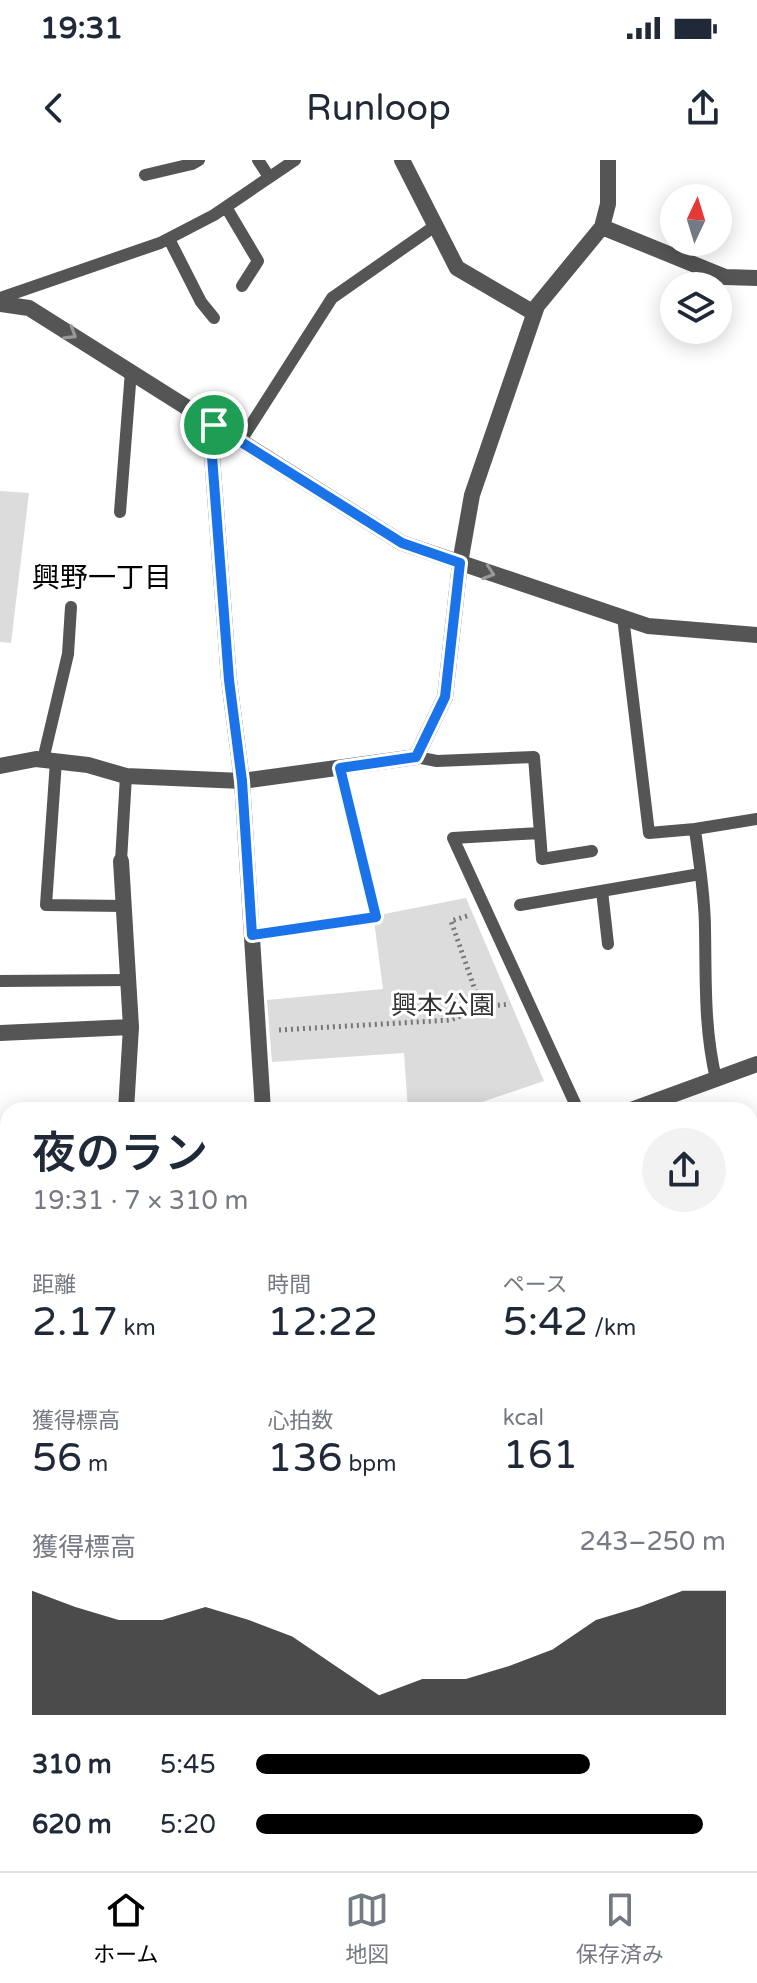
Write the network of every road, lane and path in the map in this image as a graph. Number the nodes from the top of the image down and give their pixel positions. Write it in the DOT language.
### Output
graph roads {
  1 [pos="199,160"];
  2 [pos="258,160"];
  3 [pos="295,160"];
  4 [pos="402,160"];
  5 [pos="608,160"];
  6 [pos="145,175"];
  7 [pos="269,177"];
  8 [pos="226,207"];
  9 [pos="435,226"];
  10 [pos="602,227"];
  11 [pos="169,239"];
  12 [pos="757,278"];
  13 [pos="242,286"];
  14 [pos="0,302"];
  15 [pos="534,313"];
  16 [pos="214,318"];
  17 [pos="131,371"];
  18 [pos="214,425"];
  19 [pos="240,442"];
  20 [pos="120,512"];
  21 [pos="460,563"];
  22 [pos="71,607"];
  23 [pos="623,617"];
  24 [pos="757,635"];
  25 [pos="416,757"];
  26 [pos="50,760"];
  27 [pos="0,766"];
  28 [pos="340,768"];
  29 [pos="126,776"];
  30 [pos="242,781"];
  31 [pos="757,819"];
  32 [pos="695,829"];
  33 [pos="540,833"];
  34 [pos="592,851"];
  35 [pos="121,861"];
  36 [pos="700,874"];
  37 [pos="602,891"];
  38 [pos="520,905"];
  39 [pos="124,906"];
  40 [pos="486,909"];
  41 [pos="252,935"];
  42 [pos="608,944"];
  43 [pos="128,980"];
  44 [pos="0,981"];
  45 [pos="526,1000"];
  46 [pos="481,1007"];
  47 [pos="131,1027"];
  48 [pos="258,1031"];
  49 [pos="0,1033"];
  50 [pos="757,1064"];
  51 [pos="716,1079"];
  52 [pos="126,1102"];
  53 [pos="257,1102"];
  54 [pos="574,1102"];
  55 [pos="653,1102"];
  1 -- 6 [label="lane"];
  2 -- 7 [label="lane"];
  3 -- 7 [label="lane"];
  4 -- 9 [label="street"];
  5 -- 10 [label="street"];
  7 -- 8 [label="lane"];
  8 -- 11 [label="lane"];
  8 -- 13 [label="lane"];
  9 -- 15 [label="street"];
  9 -- 19 [label="lane"];
  10 -- 12 [label="street"];
  10 -- 15 [label="street"];
  11 -- 14 [label="lane"];
  11 -- 16 [label="lane"];
  14 -- 17 [label="street, one-way"];
  15 -- 21 [label="street"];
  17 -- 18 [label="street"];
  17 -- 20 [label="lane"];
  18 -- 19 [label="street"];
  18 -- 30 [label="street"];
  19 -- 21 [label="street"];
  21 -- 23 [label="street, one-way"];
  21 -- 25 [label="street"];
  22 -- 26 [label="lane"];
  23 -- 24 [label="street"];
  23 -- 32 [label="lane"];
  25 -- 28 [label="street"];
  25 -- 33 [label="lane"];
  26 -- 27 [label="street"];
  26 -- 29 [label="street"];
  26 -- 39 [label="lane"];
  28 -- 30 [label="street"];
  28 -- 41 [label="lane"];
  29 -- 30 [label="street"];
  29 -- 35 [label="lane"];
  30 -- 41 [label="street"];
  31 -- 32 [label="lane"];
  32 -- 36 [label="lane"];
  33 -- 34 [label="lane"];
  33 -- 40 [label="lane"];
  35 -- 39 [label="street"];
  36 -- 37 [label="lane"];
  36 -- 51 [label="lane"];
  37 -- 38 [label="lane"];
  37 -- 42 [label="lane"];
  39 -- 43 [label="street"];
  40 -- 45 [label="lane"];
  40 -- 46 [label="path"];
  41 -- 48 [label="street"];
  43 -- 44 [label="lane"];
  43 -- 47 [label="street"];
  45 -- 46 [label="path"];
  45 -- 54 [label="lane"];
  46 -- 48 [label="path"];
  47 -- 49 [label="street"];
  47 -- 52 [label="street"];
  48 -- 53 [label="street"];
  50 -- 51 [label="street"];
  51 -- 55 [label="street"];
}
